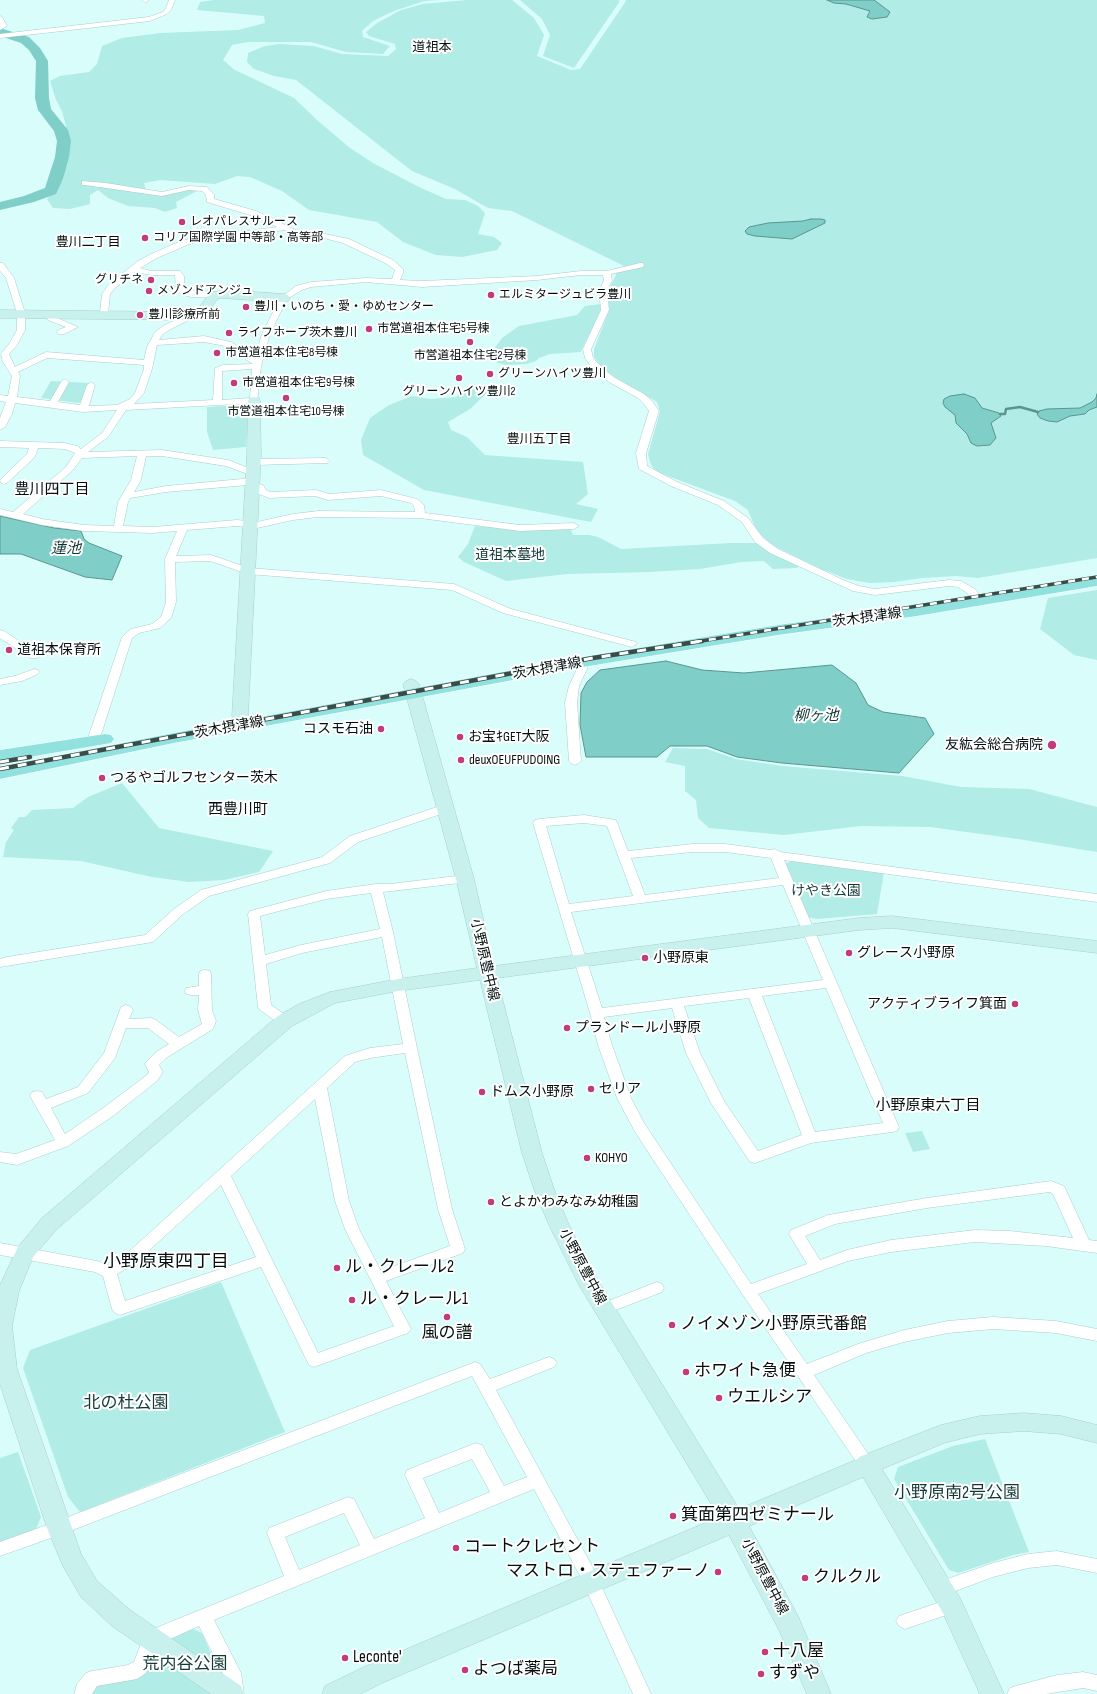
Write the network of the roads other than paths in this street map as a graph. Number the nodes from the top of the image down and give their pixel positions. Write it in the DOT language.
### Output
graph roads {
  1 [pos="172,0"];
  2 [pos="0,18"];
  3 [pos="2,26"];
  4 [pos="0,36"];
  5 [pos="85,183"];
  6 [pos="285,228"];
  7 [pos="0,265"];
  8 [pos="640,265"];
  9 [pos="135,269"];
  10 [pos="607,273"];
  11 [pos="394,283"];
  12 [pos="217,295"];
  13 [pos="284,298"];
  14 [pos="21,313"];
  15 [pos="0,314"];
  16 [pos="50,314"];
  17 [pos="104,314"];
  18 [pos="190,316"];
  19 [pos="61,332"];
  20 [pos="154,342"];
  21 [pos="148,363"];
  22 [pos="258,364"];
  23 [pos="13,371"];
  24 [pos="65,382"];
  25 [pos="91,385"];
  26 [pos="0,398"];
  27 [pos="11,399"];
  28 [pos="254,401"];
  29 [pos="217,403"];
  30 [pos="53,404"];
  31 [pos="120,408"];
  32 [pos="83,409"];
  33 [pos="0,427"];
  34 [pos="0,444"];
  35 [pos="34,445"];
  36 [pos="80,454"];
  37 [pos="142,454"];
  38 [pos="325,461"];
  39 [pos="253,476"];
  40 [pos="4,481"];
  41 [pos="127,496"];
  42 [pos="0,512"];
  43 [pos="420,515"];
  44 [pos="15,516"];
  45 [pos="250,524"];
  46 [pos="574,526"];
  47 [pos="184,528"];
  48 [pos="118,529"];
  49 [pos="170,559"];
  50 [pos="248,571"];
  51 [pos="1097,571"];
  52 [pos="1097,581"];
  53 [pos="975,596"];
  54 [pos="0,633"];
  55 [pos="632,644"];
  56 [pos="34,656"];
  57 [pos="583,662"];
  58 [pos="34,672"];
  59 [pos="0,682"];
  60 [pos="413,689"];
  61 [pos="240,716"];
  62 [pos="129,736"];
  63 [pos="93,741"];
  64 [pos="0,756"];
  65 [pos="0,761"];
  66 [pos="575,762"];
  67 [pos="0,773"];
  68 [pos="446,808"];
  69 [pos="775,853"];
  70 [pos="625,855"];
  71 [pos="465,880"];
  72 [pos="786,881"];
  73 [pos="376,888"];
  74 [pos="1097,898"];
  75 [pos="640,899"];
  76 [pos="564,909"];
  77 [pos="808,930"];
  78 [pos="387,932"];
  79 [pos="1097,947"];
  80 [pos="260,961"];
  81 [pos="580,961"];
  82 [pos="0,963"];
  83 [pos="205,974"];
  84 [pos="488,974"];
  85 [pos="831,983"];
  86 [pos="398,985"];
  87 [pos="205,990"];
  88 [pos="191,991"];
  89 [pos="754,993"];
  90 [pos="677,1004"];
  91 [pos="126,1010"];
  92 [pos="597,1013"];
  93 [pos="285,1021"];
  94 [pos="121,1024"];
  95 [pos="179,1044"];
  96 [pos="410,1048"];
  97 [pos="320,1088"];
  98 [pos="810,1138"];
  99 [pos="63,1142"];
  100 [pos="0,1157"];
  101 [pos="223,1175"];
  102 [pos="1090,1246"];
  103 [pos="0,1248"];
  104 [pos="25,1253"];
  105 [pos="265,1260"];
  106 [pos="816,1266"];
  107 [pos="110,1272"];
  108 [pos="377,1278"];
  109 [pos="657,1288"];
  110 [pos="748,1291"];
  111 [pos="603,1309"];
  112 [pos="1097,1335"];
  113 [pos="549,1363"];
  114 [pos="804,1372"];
  115 [pos="486,1387"];
  116 [pos="1097,1434"];
  117 [pos="867,1464"];
  118 [pos="537,1480"];
  119 [pos="500,1495"];
  120 [pos="435,1521"];
  121 [pos="734,1521"];
  122 [pos="59,1528"];
  123 [pos="370,1548"];
  124 [pos="0,1549"];
  125 [pos="1097,1566"];
  126 [pos="294,1579"];
  127 [pos="591,1582"];
  128 [pos="947,1597"];
  129 [pos="204,1616"];
  130 [pos="905,1621"];
  131 [pos="159,1644"];
  132 [pos="232,1683"];
  133 [pos="1097,1683"];
  134 [pos="83,1694"];
  135 [pos="235,1694"];
  136 [pos="334,1694"];
  137 [pos="642,1694"];
  138 [pos="819,1694"];
  139 [pos="992,1694"];
  140 [pos="1016,1694"];
  1 -- 4 [label="street"];
  2 -- 3 [label="street"];
  5 -- 6 [label="street"];
  6 -- 9 [label="street"];
  6 -- 11 [label="street"];
  7 -- 14 [label="street"];
  8 -- 10 [label="street"];
  9 -- 12 [label="street"];
  9 -- 17 [label="street"];
  10 -- 11 [label="street"];
  10 -- 53 [label="street"];
  11 -- 13 [label="street"];
  12 -- 13 [label="street"];
  12 -- 18 [label="street"];
  13 -- 22 [label="street"];
  14 -- 15 [label="street"];
  14 -- 16 [label="street"];
  14 -- 23 [label="street"];
  16 -- 17 [label="street"];
  16 -- 19 [label="street"];
  17 -- 18 [label="street"];
  18 -- 20 [label="street"];
  20 -- 21 [label="street"];
  20 -- 22 [label="street"];
  21 -- 23 [label="street"];
  21 -- 31 [label="street"];
  22 -- 28 [label="street"];
  22 -- 29 [label="street"];
  23 -- 27 [label="street"];
  24 -- 30 [label="street"];
  25 -- 32 [label="street"];
  26 -- 27 [label="street"];
  27 -- 30 [label="street"];
  27 -- 33 [label="street"];
  28 -- 29 [label="street"];
  28 -- 39 [label="street"];
  29 -- 31 [label="street"];
  30 -- 32 [label="street"];
  31 -- 32 [label="street"];
  31 -- 36 [label="street"];
  34 -- 35 [label="street"];
  35 -- 36 [label="street"];
  35 -- 40 [label="street"];
  36 -- 37 [label="street"];
  36 -- 44 [label="street"];
  37 -- 39 [label="street"];
  37 -- 41 [label="street"];
  38 -- 39 [label="street"];
  39 -- 41 [label="street"];
  39 -- 43 [label="street"];
  39 -- 45 [label="street"];
  41 -- 48 [label="street"];
  42 -- 44 [label="street"];
  43 -- 45 [label="street"];
  43 -- 46 [label="street"];
  44 -- 48 [label="street"];
  45 -- 47 [label="street"];
  45 -- 50 [label="street"];
  47 -- 48 [label="street"];
  47 -- 49 [label="street"];
  49 -- 50 [label="street"];
  49 -- 63 [label="street"];
  50 -- 55 [label="street"];
  50 -- 61 [label="street"];
  51 -- 53 [label="main road, 茨木摂津線"];
  52 -- 53 [label="main road, 茨木摂津線"];
  53 -- 55 [label="main road, 茨木摂津線"];
  53 -- 57 [label="main road, 茨木摂津線"];
  54 -- 56 [label="street"];
  55 -- 60 [label="main road, 茨木摂津線"];
  57 -- 60 [label="main road, 茨木摂津線"];
  57 -- 66 [label="street"];
  58 -- 59 [label="street"];
  60 -- 61 [label="main road, 茨木摂津線"];
  60 -- 67 [label="main road, 茨木摂津線"];
  60 -- 68 [label="street, 小野原豊中線"];
  61 -- 62 [label="main road, 茨木摂津線"];
  62 -- 63 [label="main road"];
  62 -- 65 [label="main road, 茨木摂津線"];
  63 -- 64 [label="main road"];
  68 -- 71 [label="street, 小野原豊中線"];
  68 -- 82 [label="street"];
  69 -- 70 [label="street"];
  69 -- 72 [label="street"];
  69 -- 74 [label="street"];
  70 -- 75 [label="street"];
  70 -- 76 [label="street"];
  71 -- 73 [label="street"];
  71 -- 84 [label="street, 小野原豊中線"];
  72 -- 75 [label="street"];
  72 -- 77 [label="street"];
  73 -- 78 [label="street"];
  73 -- 80 [label="street"];
  75 -- 76 [label="street"];
  76 -- 81 [label="street"];
  77 -- 79 [label="street"];
  77 -- 81 [label="street"];
  77 -- 85 [label="street"];
  78 -- 80 [label="street"];
  78 -- 86 [label="street"];
  80 -- 93 [label="street"];
  81 -- 84 [label="street"];
  81 -- 92 [label="street"];
  83 -- 87 [label="street"];
  84 -- 86 [label="street"];
  84 -- 111 [label="street, 小野原豊中線"];
  85 -- 89 [label="street"];
  85 -- 98 [label="street"];
  86 -- 93 [label="street"];
  86 -- 96 [label="street"];
  87 -- 88 [label="street"];
  87 -- 95 [label="street"];
  89 -- 90 [label="street"];
  89 -- 98 [label="street"];
  90 -- 92 [label="street"];
  90 -- 98 [label="street"];
  91 -- 94 [label="street"];
  92 -- 110 [label="street"];
  93 -- 104 [label="street"];
  94 -- 95 [label="street"];
  94 -- 99 [label="street"];
  95 -- 99 [label="street"];
  96 -- 97 [label="street"];
  96 -- 108 [label="street"];
  97 -- 101 [label="street"];
  97 -- 108 [label="street"];
  99 -- 100 [label="street"];
  101 -- 105 [label="street"];
  101 -- 107 [label="street"];
  102 -- 106 [label="street"];
  102 -- 106 [label="street"];
  103 -- 104 [label="street"];
  104 -- 107 [label="street"];
  104 -- 122 [label="street"];
  105 -- 107 [label="street"];
  105 -- 108 [label="street"];
  106 -- 110 [label="street"];
  109 -- 111 [label="street"];
  110 -- 114 [label="street"];
  111 -- 121 [label="street, 小野原豊中線"];
  112 -- 114 [label="street"];
  113 -- 115 [label="street"];
  114 -- 117 [label="street"];
  115 -- 118 [label="street"];
  115 -- 122 [label="street"];
  116 -- 117 [label="street"];
  117 -- 121 [label="street"];
  117 -- 128 [label="street"];
  118 -- 119 [label="street"];
  118 -- 127 [label="street"];
  119 -- 120 [label="street"];
  119 -- 120 [label="street"];
  120 -- 123 [label="street"];
  121 -- 127 [label="street"];
  121 -- 138 [label="street, 小野原豊中線"];
  122 -- 124 [label="street"];
  122 -- 131 [label="street"];
  123 -- 126 [label="street"];
  123 -- 126 [label="street"];
  125 -- 128 [label="street"];
  126 -- 129 [label="street"];
  127 -- 136 [label="street"];
  127 -- 137 [label="street"];
  128 -- 130 [label="street"];
  128 -- 139 [label="street"];
  129 -- 131 [label="street"];
  129 -- 132 [label="street"];
  131 -- 132 [label="street"];
  131 -- 134 [label="street"];
  132 -- 135 [label="street"];
  133 -- 140 [label="street"];
}
